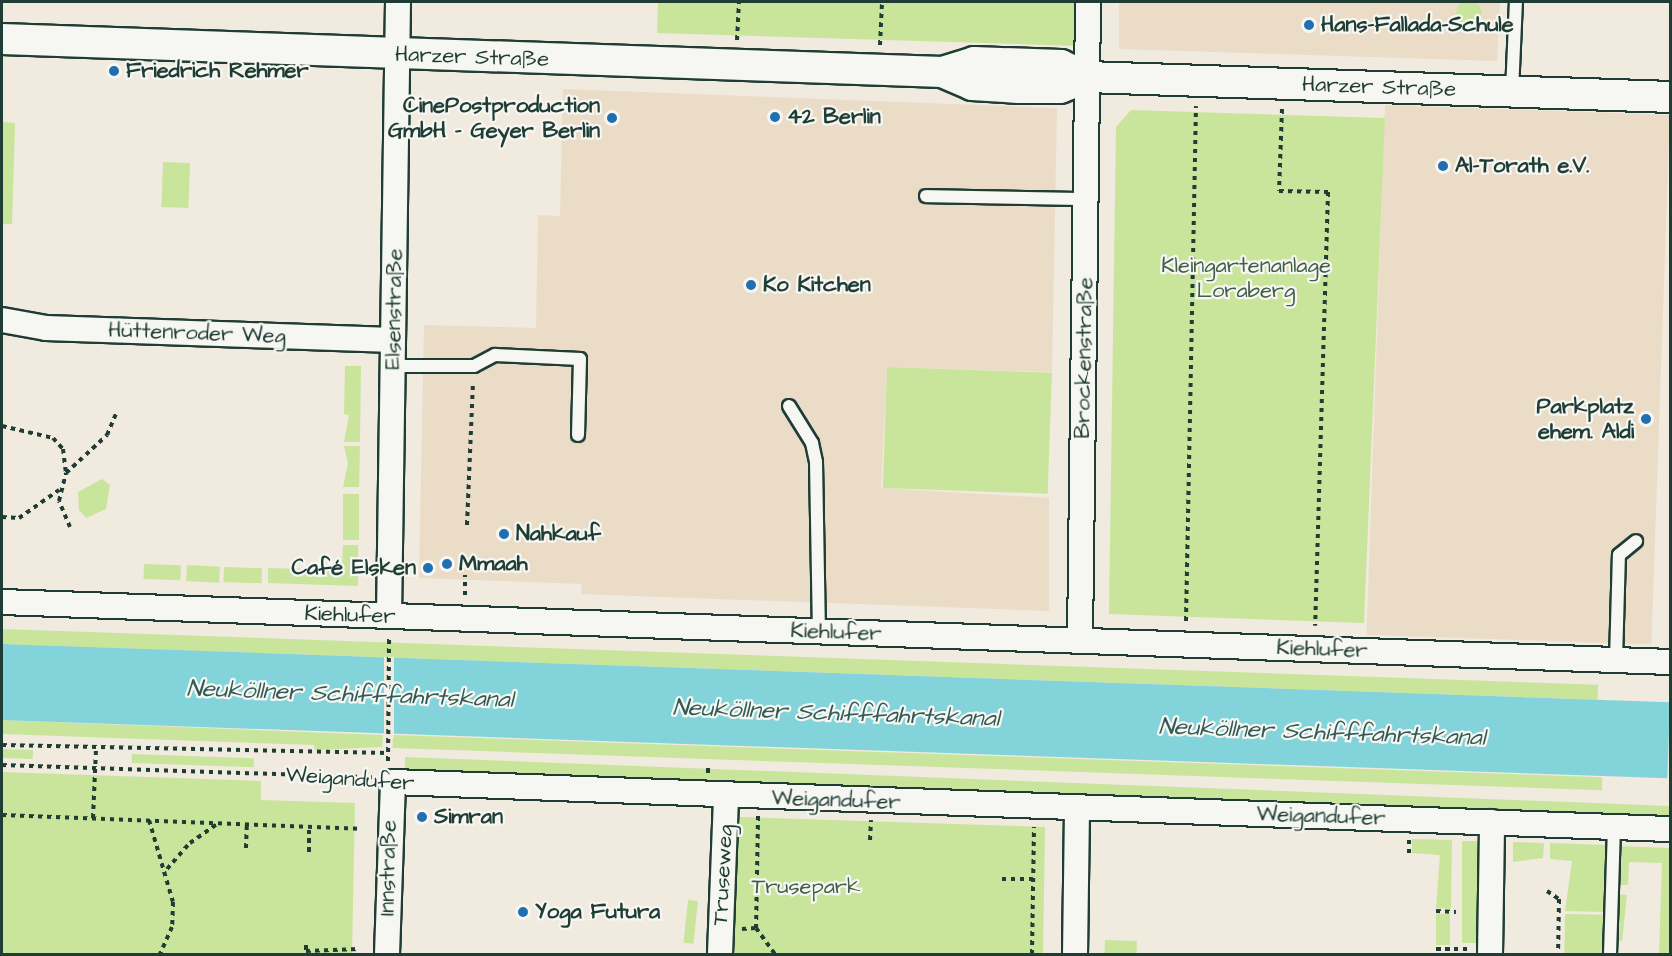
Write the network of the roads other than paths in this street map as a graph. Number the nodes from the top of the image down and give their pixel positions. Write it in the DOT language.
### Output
graph roads {
  1 [pos="398,2"];
  2 [pos="1088,2"];
  3 [pos="1516,2"];
  4 [pos="2,39"];
  5 [pos="398,56"];
  6 [pos="1087,77"];
  7 [pos="1512,92"];
  8 [pos="1671,97"];
  9 [pos="926,196"];
  10 [pos="1086,199"];
  11 [pos="2,320"];
  12 [pos="393,340"];
  13 [pos="393,366"];
  14 [pos="789,406"];
  15 [pos="578,435"];
  16 [pos="1636,542"];
  17 [pos="2,602"];
  18 [pos="389,616"];
  19 [pos="819,631"];
  20 [pos="1080,640"];
  21 [pos="1616,660"];
  22 [pos="1671,662"];
  23 [pos="393,782"];
  24 [pos="726,796"];
  25 [pos="1077,808"];
  26 [pos="1491,822"];
  27 [pos="1614,827"];
  28 [pos="1671,829"];
  29 [pos="1490,952"];
  30 [pos="387,954"];
  31 [pos="720,954"];
  32 [pos="1075,954"];
  33 [pos="1610,954"];
  1 -- 5 [label="street, Elsenstraße"];
  2 -- 6 [label="street, Brockenstraße"];
  3 -- 7 [label="lane"];
  4 -- 5 [label="street, Harzer Straße"];
  5 -- 6 [label="street, Harzer Straße"];
  5 -- 12 [label="street, Elsenstraße"];
  6 -- 7 [label="street, Harzer Straße"];
  6 -- 10 [label="street, Brockenstraße"];
  7 -- 8 [label="street, Harzer Straße"];
  9 -- 10 [label="lane"];
  10 -- 20 [label="street, Brockenstraße"];
  11 -- 12 [label="street, Hüttenroder Weg"];
  12 -- 13 [label="street, Elsenstraße"];
  13 -- 15 [label="lane"];
  13 -- 18 [label="street, Elsenstraße"];
  14 -- 19 [label="lane"];
  16 -- 21 [label="lane"];
  17 -- 18 [label="street, Kiehlufer"];
  18 -- 19 [label="street, Kiehlufer"];
  19 -- 20 [label="street, Kiehlufer"];
  20 -- 21 [label="street, Kiehlufer"];
  21 -- 22 [label="street, Kiehlufer"];
  23 -- 24 [label="street, Weigandufer"];
  23 -- 30 [label="street, Innstraße"];
  24 -- 25 [label="street, Weigandufer"];
  24 -- 31 [label="street, Truseweg"];
  25 -- 26 [label="street, Weigandufer"];
  25 -- 32 [label="street"];
  26 -- 27 [label="street, Weigandufer"];
  26 -- 29 [label="street"];
  27 -- 28 [label="street, Weigandufer"];
  27 -- 33 [label="lane"];
}
